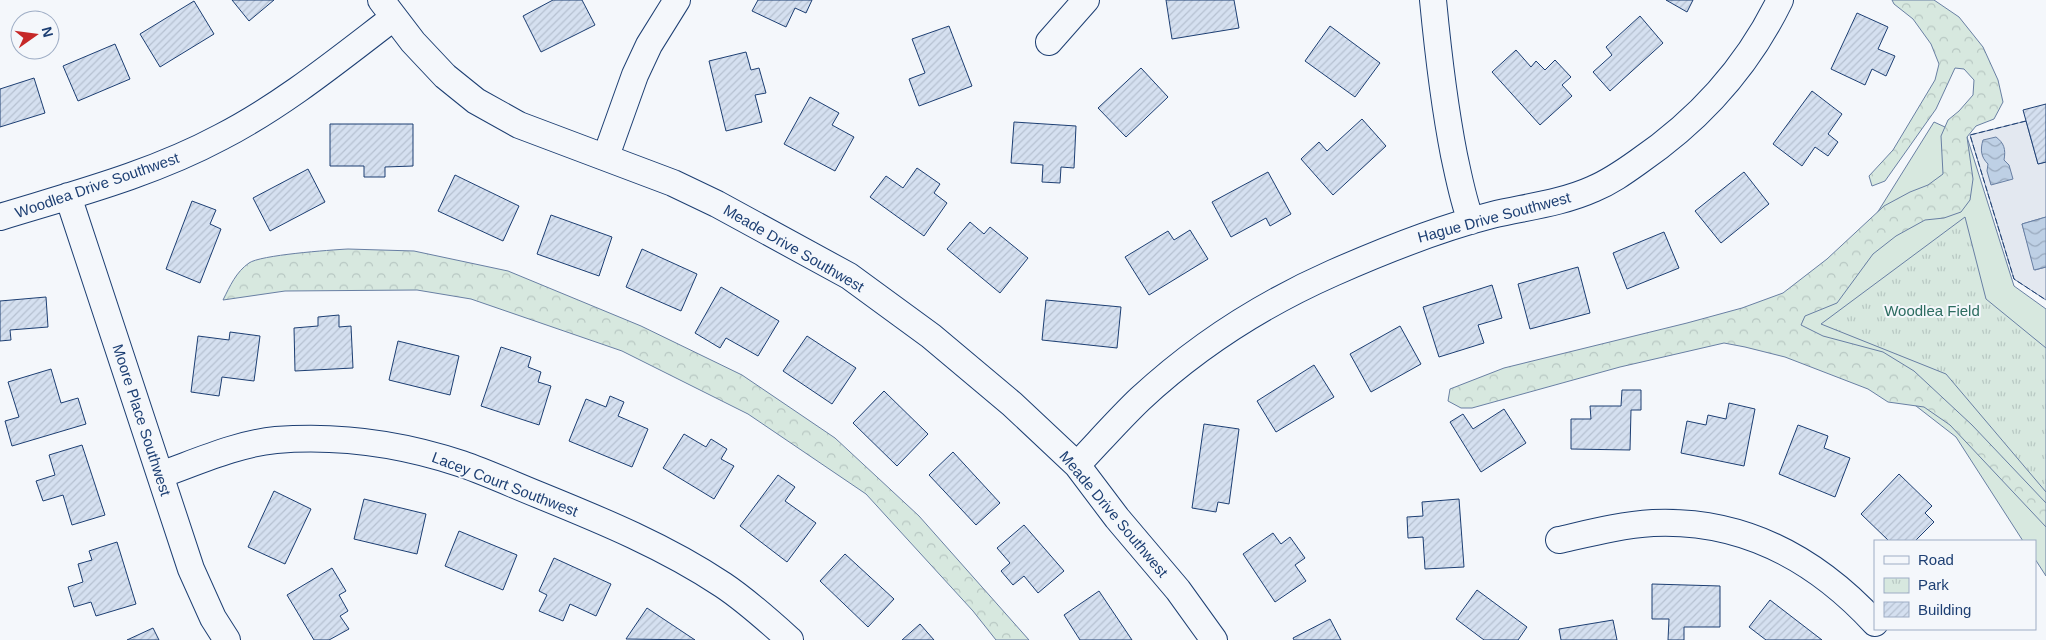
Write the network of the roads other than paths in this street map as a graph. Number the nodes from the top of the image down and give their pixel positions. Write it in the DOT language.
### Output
graph roads {
  1 [pos="677,0"];
  2 [pos="1086,0"];
  3 [pos="1433,0"];
  4 [pos="1780,0"];
  5 [pos="387,9"];
  6 [pos="1049,42"];
  7 [pos="606,156"];
  8 [pos="68,196"];
  9 [pos="0,217"];
  10 [pos="1471,221"];
  11 [pos="1077,465"];
  12 [pos="160,475"];
  13 [pos="1559,540"];
  14 [pos="1874,622"];
  15 [pos="227,640"];
  16 [pos="790,640"];
  17 [pos="1214,640"];
  1 -- 7 [label="street"];
  2 -- 6 [label="street"];
  3 -- 10 [label="street"];
  4 -- 10 [label="street, Hague Drive Southwest"];
  5 -- 7 [label="street, Meade Drive Southwest"];
  5 -- 8 [label="street, Woodlea Drive Southwest"];
  7 -- 11 [label="street, Meade Drive Southwest"];
  8 -- 9 [label="street, Woodlea Drive Southwest"];
  8 -- 12 [label="street, Moore Place Southwest"];
  10 -- 11 [label="street, Hague Drive Southwest"];
  11 -- 17 [label="street, Meade Drive Southwest"];
  12 -- 15 [label="street, Moore Place Southwest"];
  12 -- 16 [label="street, Lacey Court Southwest"];
  13 -- 14 [label="street"];
}
